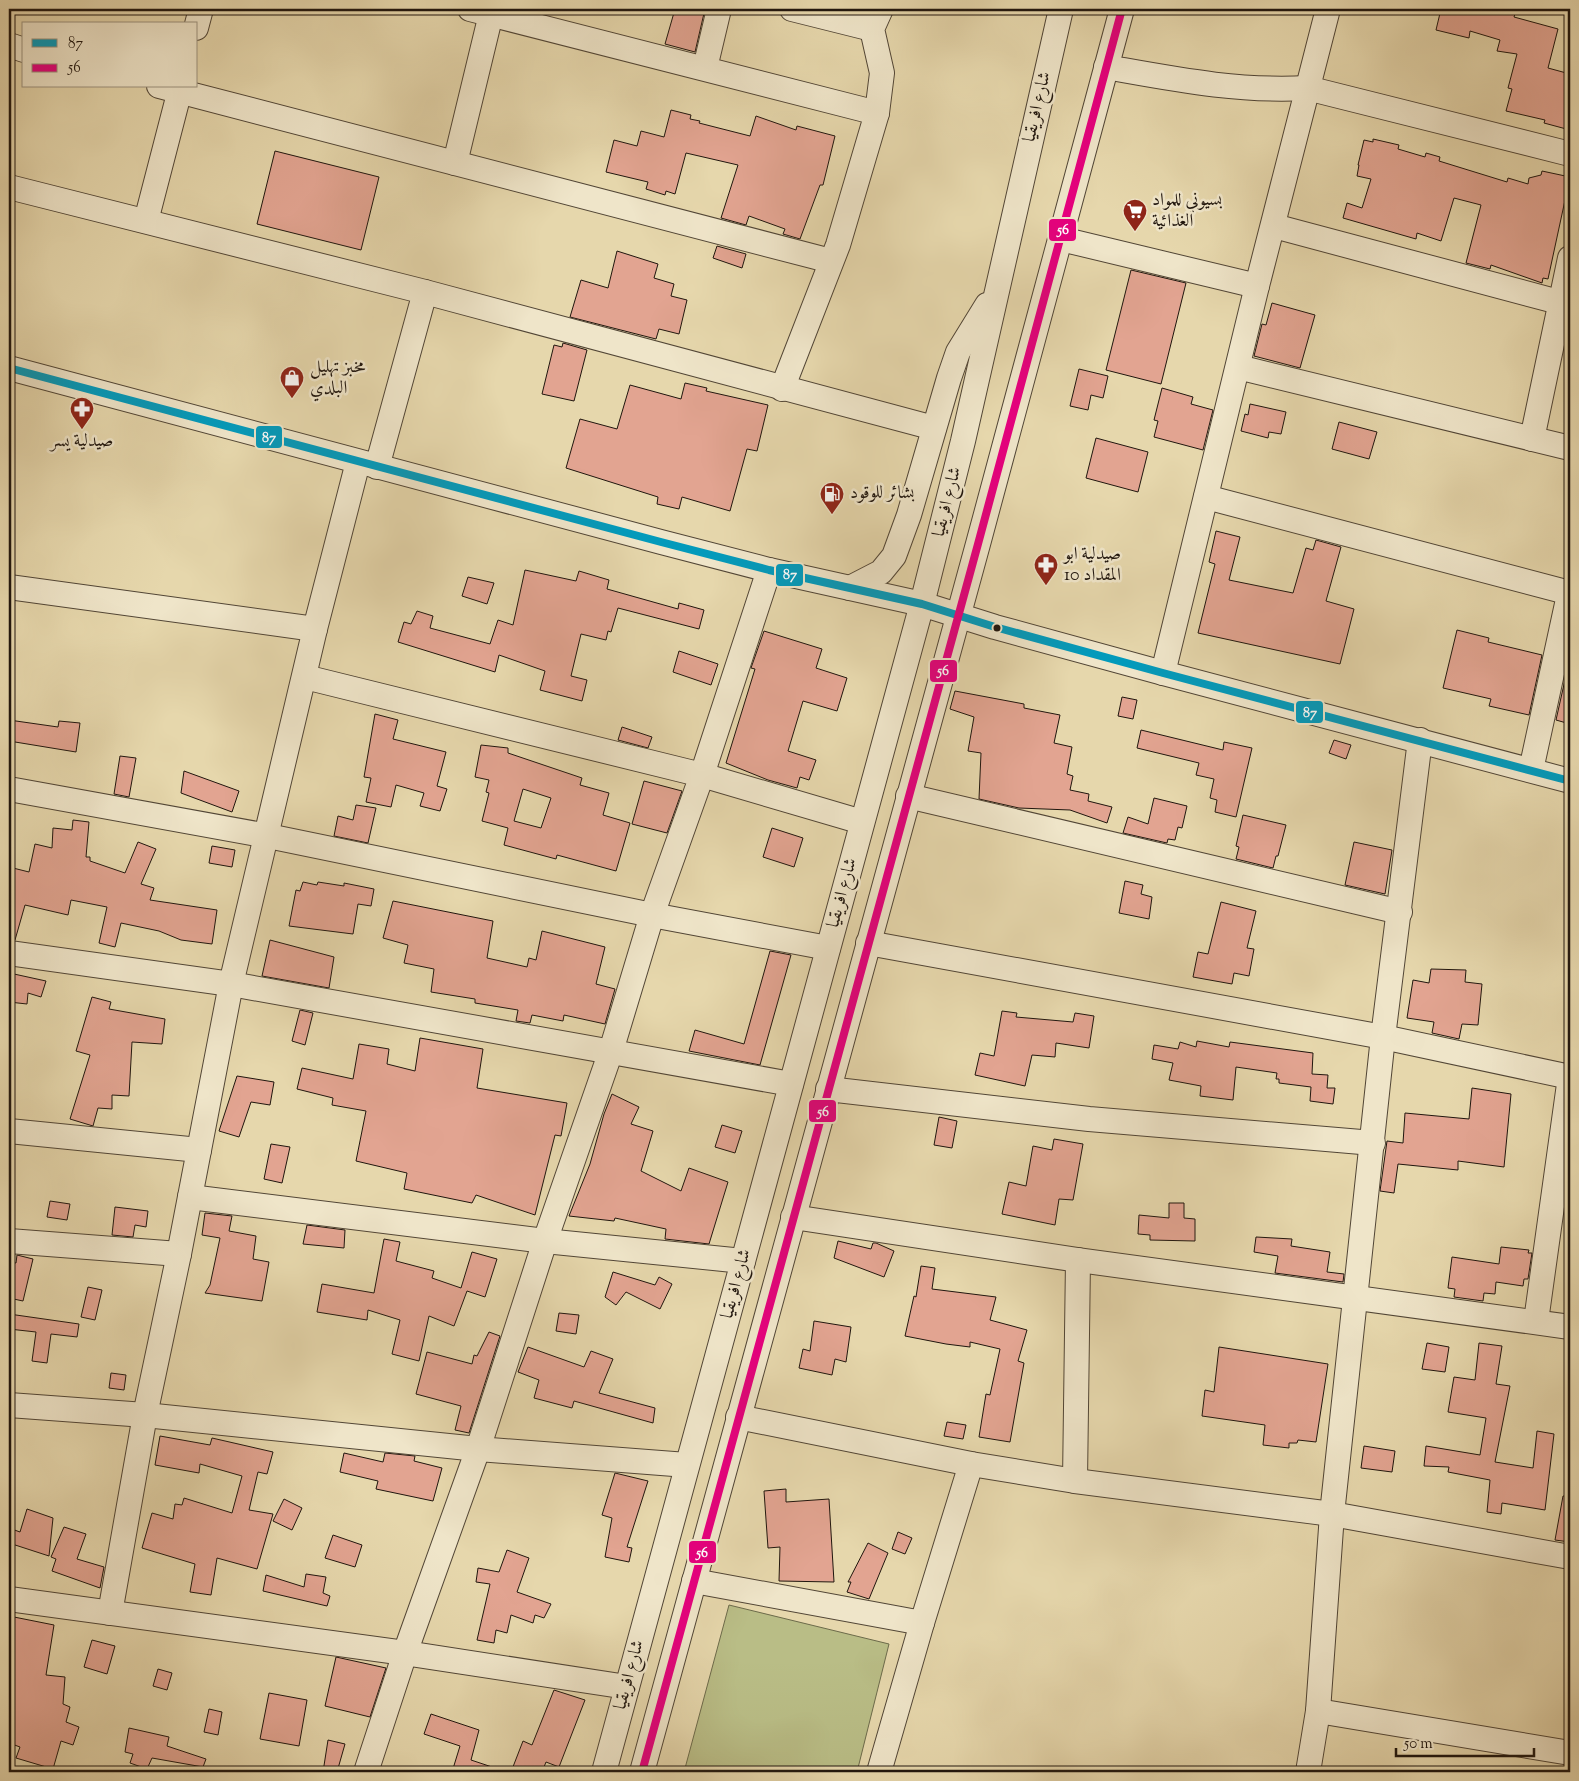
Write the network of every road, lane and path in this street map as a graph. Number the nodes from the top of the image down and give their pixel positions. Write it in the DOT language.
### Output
graph roads {
  1 [pos="201,9"];
  2 [pos="719,9"];
  3 [pos="792,9"];
  4 [pos="1061,9"];
  5 [pos="1122,9"];
  6 [pos="1328,9"];
  7 [pos="480,11"];
  8 [pos="877,19"];
  9 [pos="198,22"];
  10 [pos="9,46"];
  11 [pos="22,49"];
  12 [pos="1106,67"];
  13 [pos="705,68"];
  14 [pos="173,88"];
  15 [pos="1307,88"];
  16 [pos="877,113"];
  17 [pos="1570,154"];
  18 [pos="455,164"];
  19 [pos="9,187"];
  20 [pos="146,221"];
  21 [pos="1274,226"];
  22 [pos="1061,239"];
  23 [pos="1570,258"];
  24 [pos="831,261"];
  25 [pos="1257,286"];
  26 [pos="425,292"];
  27 [pos="995,293"];
  28 [pos="1565,303"];
  29 [pos="1238,367"];
  30 [pos="9,368"];
  31 [pos="782,389"];
  32 [pos="934,428"];
  33 [pos="1532,439"];
  34 [pos="1570,448"];
  35 [pos="367,464"];
  36 [pos="1206,497"];
  37 [pos="769,570"];
  38 [pos="9,587"];
  39 [pos="850,588"];
  40 [pos="1570,592"];
  41 [pos="922,604"];
  42 [pos="958,615"];
  43 [pos="315,629"];
  44 [pos="1163,673"];
  45 [pos="305,677"];
  46 [pos="1420,740"];
  47 [pos="1531,770"];
  48 [pos="702,775"];
  49 [pos="1570,781"];
  50 [pos="9,789"];
  51 [pos="908,796"];
  52 [pos="862,822"];
  53 [pos="268,836"];
  54 [pos="1400,912"];
  55 [pos="652,914"];
  56 [pos="868,943"];
  57 [pos="828,948"];
  58 [pos="9,952"];
  59 [pos="231,984"];
  60 [pos="1383,1036"];
  61 [pos="611,1051"];
  62 [pos="1570,1077"];
  63 [pos="791,1084"];
  64 [pos="828,1089"];
  65 [pos="9,1131"];
  66 [pos="1373,1143"];
  67 [pos="199,1150"];
  68 [pos="190,1197"];
  69 [pos="793,1217"];
  70 [pos="9,1241"];
  71 [pos="545,1241"];
  72 [pos="179,1254"];
  73 [pos="1078,1260"];
  74 [pos="743,1261"];
  75 [pos="1356,1296"];
  76 [pos="1536,1321"];
  77 [pos="1570,1327"];
  78 [pos="9,1405"];
  79 [pos="145,1415"];
  80 [pos="738,1418"];
  81 [pos="478,1449"];
  82 [pos="972,1464"];
  83 [pos="687,1465"];
  84 [pos="1075,1481"];
  85 [pos="1332,1514"];
  86 [pos="1570,1557"];
  87 [pos="694,1581"];
  88 [pos="9,1598"];
  89 [pos="110,1614"];
  90 [pos="922,1623"];
  91 [pos="405,1653"];
  92 [pos="627,1687"];
  93 [pos="1318,1711"];
  94 [pos="1570,1754"];
  95 [pos="366,1772"];
  96 [pos="604,1772"];
  97 [pos="642,1772"];
  98 [pos="879,1772"];
  99 [pos="1308,1772"];
  1 -- 9 [label="street"];
  2 -- 13 [label="street"];
  3 -- 8 [label="street"];
  4 -- 27 [label="street, شارع افريقيا"];
  5 -- 12 [label="street, شارع افريقيا"];
  6 -- 15 [label="street"];
  7 -- 13 [label="street"];
  7 -- 18 [label="street"];
  8 -- 16 [label="street"];
  10 -- 11 [label="street"];
  12 -- 15 [label="street"];
  12 -- 22 [label="street, شارع افريقيا"];
  13 -- 16 [label="street"];
  14 -- 18 [label="street"];
  14 -- 20 [label="street"];
  15 -- 17 [label="street"];
  15 -- 21 [label="street"];
  16 -- 24 [label="street"];
  18 -- 24 [label="street"];
  19 -- 20 [label="street"];
  20 -- 26 [label="street"];
  21 -- 25 [label="street"];
  21 -- 28 [label="street"];
  22 -- 25 [label="street"];
  22 -- 42 [label="street, شارع افريقيا"];
  23 -- 28 [label="street"];
  24 -- 31 [label="street"];
  25 -- 29 [label="street"];
  26 -- 31 [label="street"];
  26 -- 35 [label="street"];
  27 -- 32 [label="street"];
  27 -- 41 [label="street, شارع افريقيا"];
  28 -- 33 [label="street"];
  29 -- 33 [label="street"];
  29 -- 36 [label="street"];
  30 -- 35 [label="street"];
  31 -- 32 [label="street"];
  32 -- 39 [label="street"];
  33 -- 34 [label="street"];
  35 -- 37 [label="street"];
  35 -- 43 [label="street"];
  36 -- 40 [label="street"];
  36 -- 44 [label="street"];
  37 -- 39 [label="street"];
  37 -- 48 [label="street"];
  38 -- 43 [label="street"];
  39 -- 41 [label="street"];
  40 -- 47 [label="street"];
  41 -- 42 [label="street"];
  41 -- 52 [label="street, شارع افريقيا"];
  42 -- 44 [label="street"];
  42 -- 51 [label="street, شارع افريقيا"];
  43 -- 45 [label="street"];
  44 -- 46 [label="street"];
  45 -- 48 [label="street"];
  45 -- 53 [label="street"];
  46 -- 47 [label="street"];
  46 -- 54 [label="street"];
  47 -- 49 [label="street"];
  48 -- 52 [label="street"];
  48 -- 55 [label="street"];
  50 -- 53 [label="street"];
  51 -- 54 [label="street"];
  51 -- 56 [label="street, شارع افريقيا"];
  52 -- 57 [label="street, شارع افريقيا"];
  53 -- 55 [label="street"];
  53 -- 59 [label="street"];
  54 -- 60 [label="street"];
  55 -- 57 [label="street"];
  55 -- 61 [label="street"];
  56 -- 60 [label="street"];
  56 -- 64 [label="street, شارع افريقيا"];
  57 -- 63 [label="street, شارع افريقيا"];
  58 -- 59 [label="street"];
  59 -- 61 [label="street"];
  59 -- 67 [label="street"];
  60 -- 62 [label="street"];
  60 -- 66 [label="street"];
  61 -- 63 [label="street"];
  61 -- 71 [label="street"];
  62 -- 76 [label="street"];
  63 -- 74 [label="street, شارع افريقيا"];
  64 -- 66 [label="street"];
  64 -- 69 [label="street, شارع افريقيا"];
  65 -- 67 [label="street"];
  66 -- 75 [label="street"];
  67 -- 68 [label="street"];
  68 -- 71 [label="street"];
  68 -- 72 [label="street"];
  69 -- 73 [label="street"];
  69 -- 80 [label="street, شارع افريقيا"];
  70 -- 72 [label="street"];
  71 -- 74 [label="street"];
  71 -- 81 [label="street"];
  72 -- 79 [label="street"];
  73 -- 75 [label="street"];
  73 -- 84 [label="street"];
  74 -- 83 [label="street, شارع افريقيا"];
  75 -- 76 [label="street"];
  75 -- 85 [label="street"];
  76 -- 77 [label="street"];
  78 -- 79 [label="street"];
  79 -- 81 [label="street"];
  79 -- 89 [label="street"];
  80 -- 82 [label="street"];
  80 -- 87 [label="street, شارع افريقيا"];
  81 -- 83 [label="street"];
  81 -- 91 [label="street"];
  82 -- 84 [label="street"];
  82 -- 90 [label="street"];
  83 -- 92 [label="street, شارع افريقيا"];
  84 -- 85 [label="street"];
  85 -- 86 [label="street"];
  85 -- 93 [label="street"];
  87 -- 90 [label="street"];
  87 -- 97 [label="street, شارع افريقيا"];
  88 -- 89 [label="street"];
  89 -- 91 [label="street"];
  90 -- 98 [label="street"];
  91 -- 92 [label="street"];
  91 -- 95 [label="street"];
  92 -- 96 [label="street, شارع افريقيا"];
  93 -- 94 [label="street"];
  93 -- 99 [label="street"];
}
